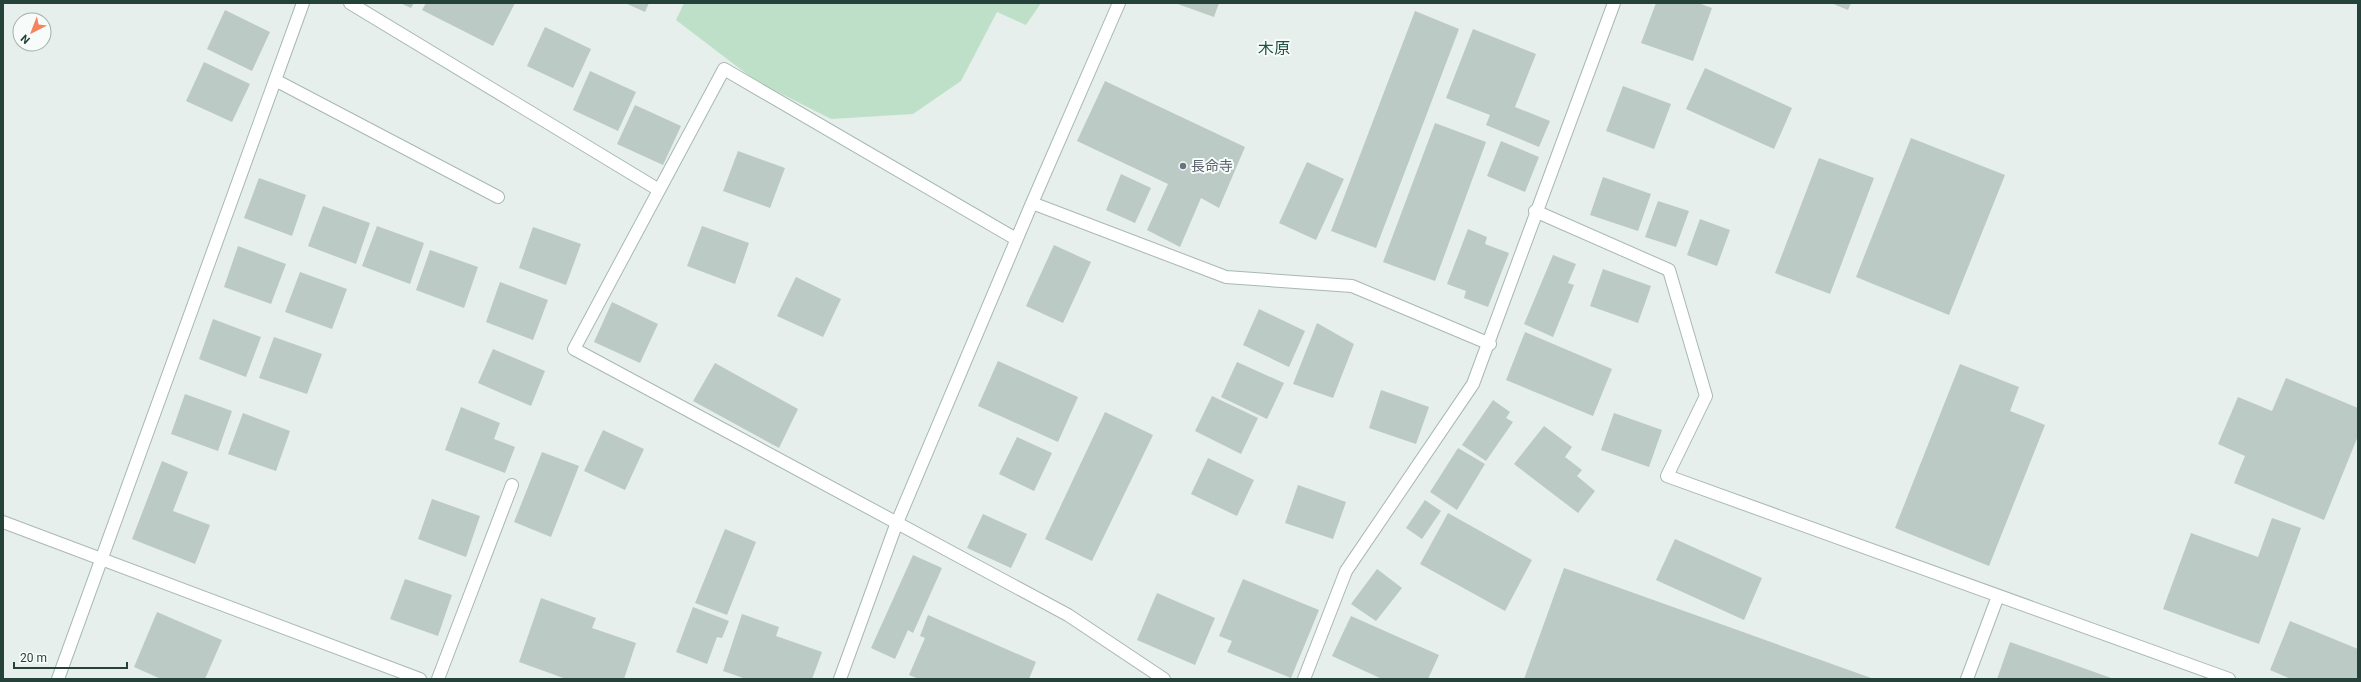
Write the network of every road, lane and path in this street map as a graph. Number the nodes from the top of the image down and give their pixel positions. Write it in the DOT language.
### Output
graph roads {
  1 [pos="303,3"];
  2 [pos="350,3"];
  3 [pos="1119,3"];
  4 [pos="1614,3"];
  5 [pos="275,80"];
  6 [pos="660,190"];
  7 [pos="498,197"];
  8 [pos="1032,203"];
  9 [pos="1535,211"];
  10 [pos="1016,239"];
  11 [pos="1490,344"];
  12 [pos="512,485"];
  13 [pos="3,522"];
  14 [pos="896,524"];
  15 [pos="103,558"];
  16 [pos="1998,596"];
  17 [pos="58,679"];
  18 [pos="420,679"];
  19 [pos="438,679"];
  20 [pos="840,679"];
  21 [pos="1164,679"];
  22 [pos="1304,679"];
  23 [pos="1967,679"];
  24 [pos="2228,679"];
  1 -- 5 [label="street"];
  2 -- 6 [label="street"];
  3 -- 8 [label="street"];
  4 -- 9 [label="street"];
  5 -- 7 [label="street"];
  5 -- 15 [label="street"];
  6 -- 10 [label="street"];
  6 -- 14 [label="street"];
  8 -- 10 [label="street"];
  8 -- 11 [label="street"];
  9 -- 11 [label="street"];
  9 -- 16 [label="street"];
  10 -- 14 [label="street"];
  11 -- 22 [label="street"];
  12 -- 19 [label="street"];
  13 -- 15 [label="street"];
  14 -- 20 [label="street"];
  14 -- 21 [label="street"];
  15 -- 17 [label="street"];
  15 -- 18 [label="street"];
  16 -- 23 [label="street"];
  16 -- 24 [label="street"];
}
